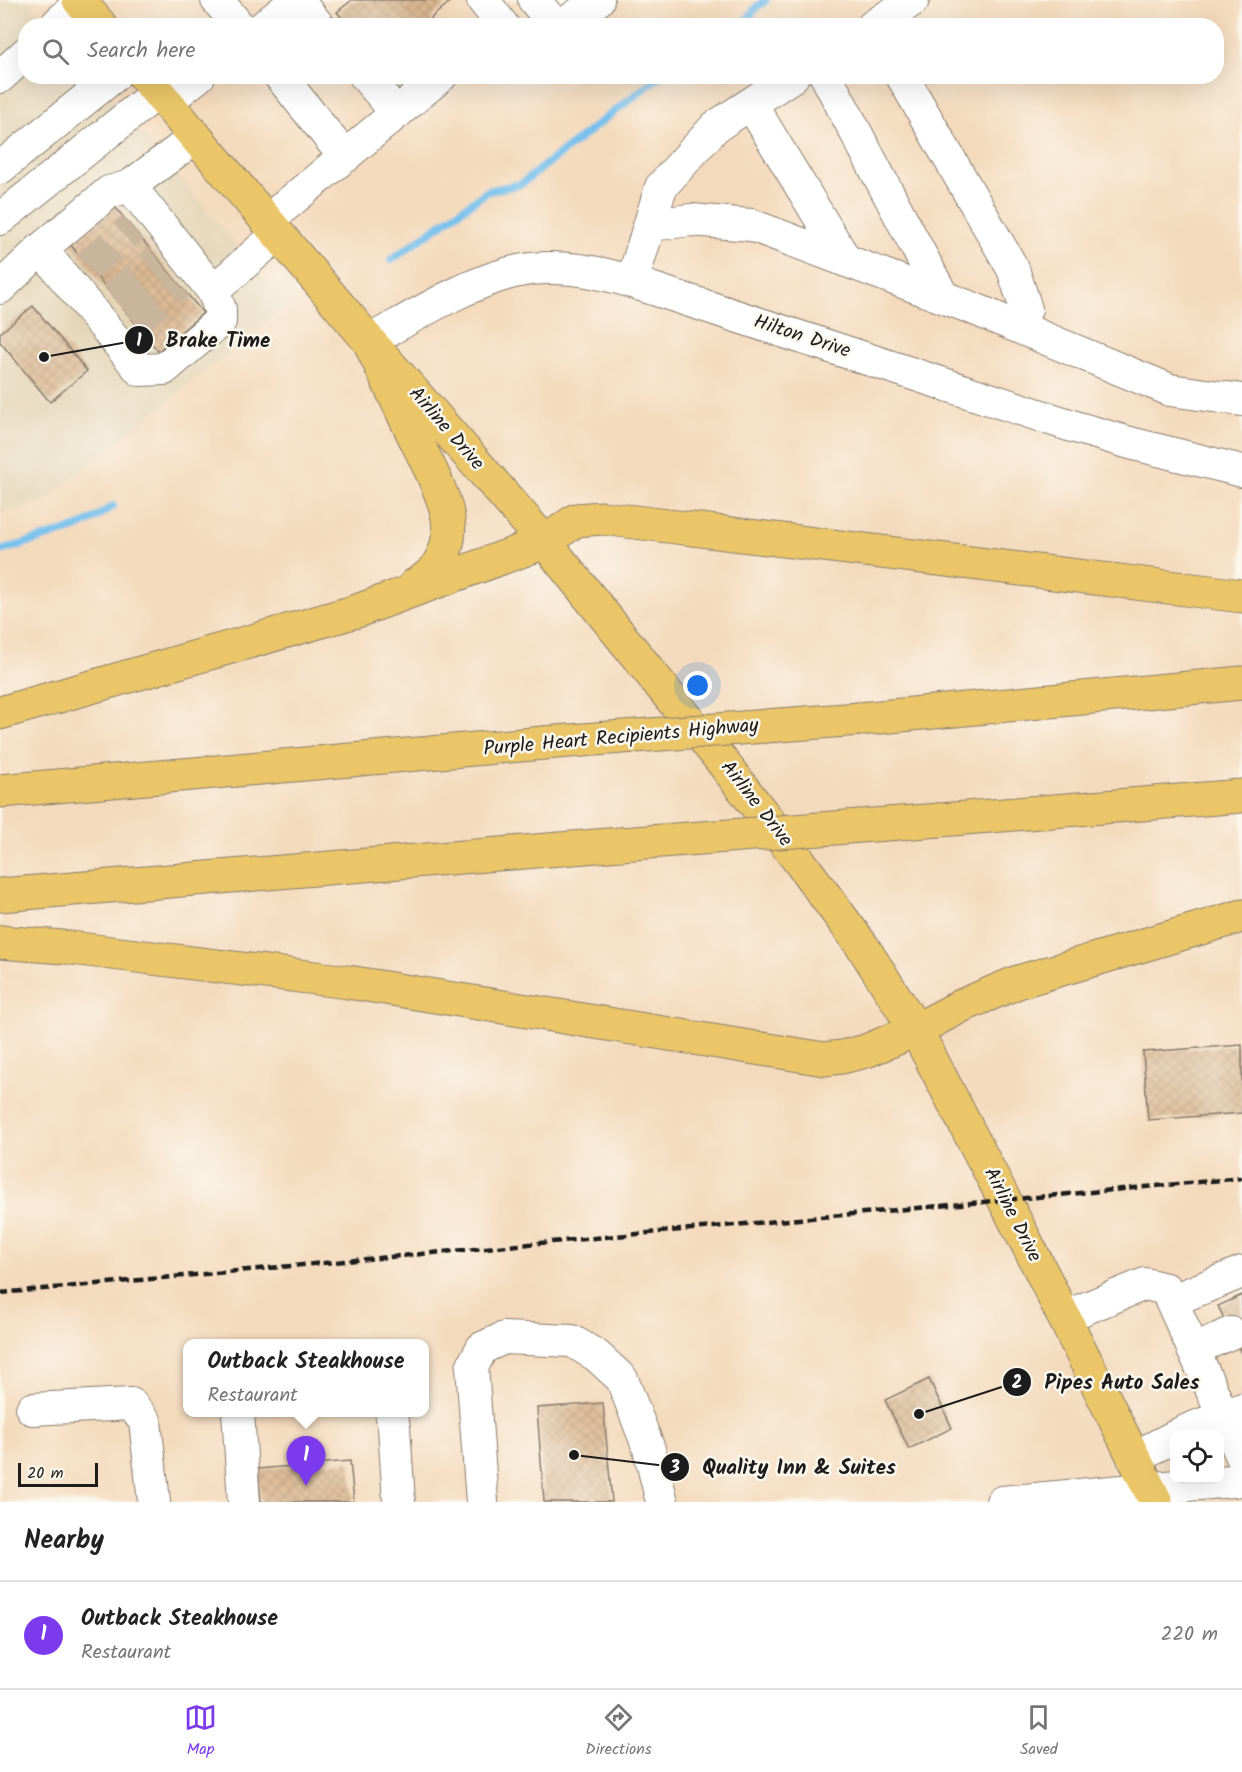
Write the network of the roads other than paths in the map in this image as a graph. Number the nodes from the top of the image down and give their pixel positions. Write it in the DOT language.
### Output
graph roads {
  1 [pos="217,0"];
  2 [pos="297,0"];
  3 [pos="483,0"];
  4 [pos="534,0"];
  5 [pos="598,0"];
  6 [pos="913,0"];
  7 [pos="87,9"];
  8 [pos="70,18"];
  9 [pos="232,18"];
  10 [pos="274,18"];
  11 [pos="313,18"];
  12 [pos="497,18"];
  13 [pos="549,18"];
  14 [pos="573,18"];
  15 [pos="885,18"];
  16 [pos="18,60"];
  17 [pos="0,77"];
  18 [pos="104,84"];
  19 [pos="174,84"];
  20 [pos="286,84"];
  21 [pos="372,84"];
  22 [pos="431,84"];
  23 [pos="782,84"];
  24 [pos="830,84"];
  25 [pos="907,84"];
  26 [pos="156,90"];
  27 [pos="751,104"];
  28 [pos="397,113"];
  29 [pos="196,137"];
  30 [pos="345,157"];
  31 [pos="0,168"];
  32 [pos="130,186"];
  33 [pos="0,219"];
  34 [pos="650,225"];
  35 [pos="273,228"];
  36 [pos="41,249"];
  37 [pos="846,261"];
  38 [pos="185,270"];
  39 [pos="632,282"];
  40 [pos="0,287"];
  41 [pos="943,297"];
  42 [pos="1019,327"];
  43 [pos="369,341"];
  44 [pos="1242,400"];
  45 [pos="1242,471"];
  46 [pos="544,542"];
  47 [pos="1242,596"];
  48 [pos="357,611"];
  49 [pos="1242,683"];
  50 [pos="0,713"];
  51 [pos="0,791"];
  52 [pos="1242,796"];
  53 [pos="0,895"];
  54 [pos="1242,916"];
  55 [pos="0,942"];
  56 [pos="916,1029"];
  57 [pos="1242,1272"];
  58 [pos="1171,1301"];
  59 [pos="1064,1317"];
  60 [pos="1231,1332"];
  61 [pos="1193,1350"];
  62 [pos="32,1409"];
  63 [pos="1233,1413"];
  64 [pos="238,1417"];
  65 [pos="391,1417"];
  66 [pos="1187,1430"];
  67 [pos="1170,1439"];
  68 [pos="1134,1458"];
  69 [pos="1242,1460"];
  70 [pos="1153,1496"];
  71 [pos="1019,1501"];
  72 [pos="154,1502"];
  73 [pos="244,1502"];
  74 [pos="399,1502"];
  75 [pos="482,1502"];
  76 [pos="662,1502"];
  1 -- 9 [label="street"];
  2 -- 10 [label="street"];
  2 -- 11 [label="street"];
  3 -- 12 [label="street"];
  4 -- 13 [label="street"];
  5 -- 14 [label="street"];
  6 -- 15 [label="street"];
  7 -- 8 [label="street"];
  16 -- 17 [label="street"];
  18 -- 31 [label="street"];
  19 -- 26 [label="street"];
  20 -- 30 [label="street"];
  21 -- 28 [label="street"];
  22 -- 28 [label="street"];
  23 -- 27 [label="street"];
  24 -- 41 [label="street"];
  25 -- 42 [label="street"];
  26 -- 29 [label="main road, Airline Drive"];
  26 -- 33 [label="street"];
  27 -- 34 [label="street"];
  27 -- 37 [label="street"];
  28 -- 30 [label="street"];
  29 -- 32 [label="street"];
  29 -- 35 [label="main road, Airline Drive"];
  30 -- 35 [label="street"];
  32 -- 36 [label="street"];
  32 -- 38 [label="street"];
  34 -- 37 [label="street"];
  34 -- 39 [label="street"];
  35 -- 38 [label="street"];
  35 -- 43 [label="main road, Airline Drive"];
  36 -- 38 [label="street"];
  36 -- 40 [label="street"];
  37 -- 41 [label="street"];
  39 -- 43 [label="street, Hilton Drive"];
  39 -- 45 [label="street, Hilton Drive"];
  41 -- 42 [label="street"];
  42 -- 44 [label="street"];
  43 -- 46 [label="main road, Airline Drive"];
  43 -- 48 [label="main road"];
  46 -- 47 [label="main road"];
  46 -- 48 [label="main road"];
  46 -- 56 [label="main road, Airline Drive"];
  48 -- 50 [label="main road"];
  49 -- 51 [label="main road, Purple Heart Recipients Highway, bridge"];
  52 -- 53 [label="main road, bridge"];
  54 -- 56 [label="main road"];
  55 -- 56 [label="main road"];
  56 -- 59 [label="main road, Airline Drive"];
  57 -- 58 [label="street"];
  58 -- 59 [label="street"];
  58 -- 61 [label="street"];
  59 -- 68 [label="main road, Airline Drive"];
  60 -- 61 [label="street"];
  61 -- 63 [label="street"];
  62 -- 72 [label="street"];
  63 -- 66 [label="street"];
  63 -- 69 [label="street"];
  64 -- 73 [label="street"];
  65 -- 74 [label="street"];
  67 -- 68 [label="street"];
  68 -- 70 [label="main road, Airline Drive"];
  69 -- 70 [label="street"];
  70 -- 71 [label="street"];
  75 -- 76 [label="street"];
}
